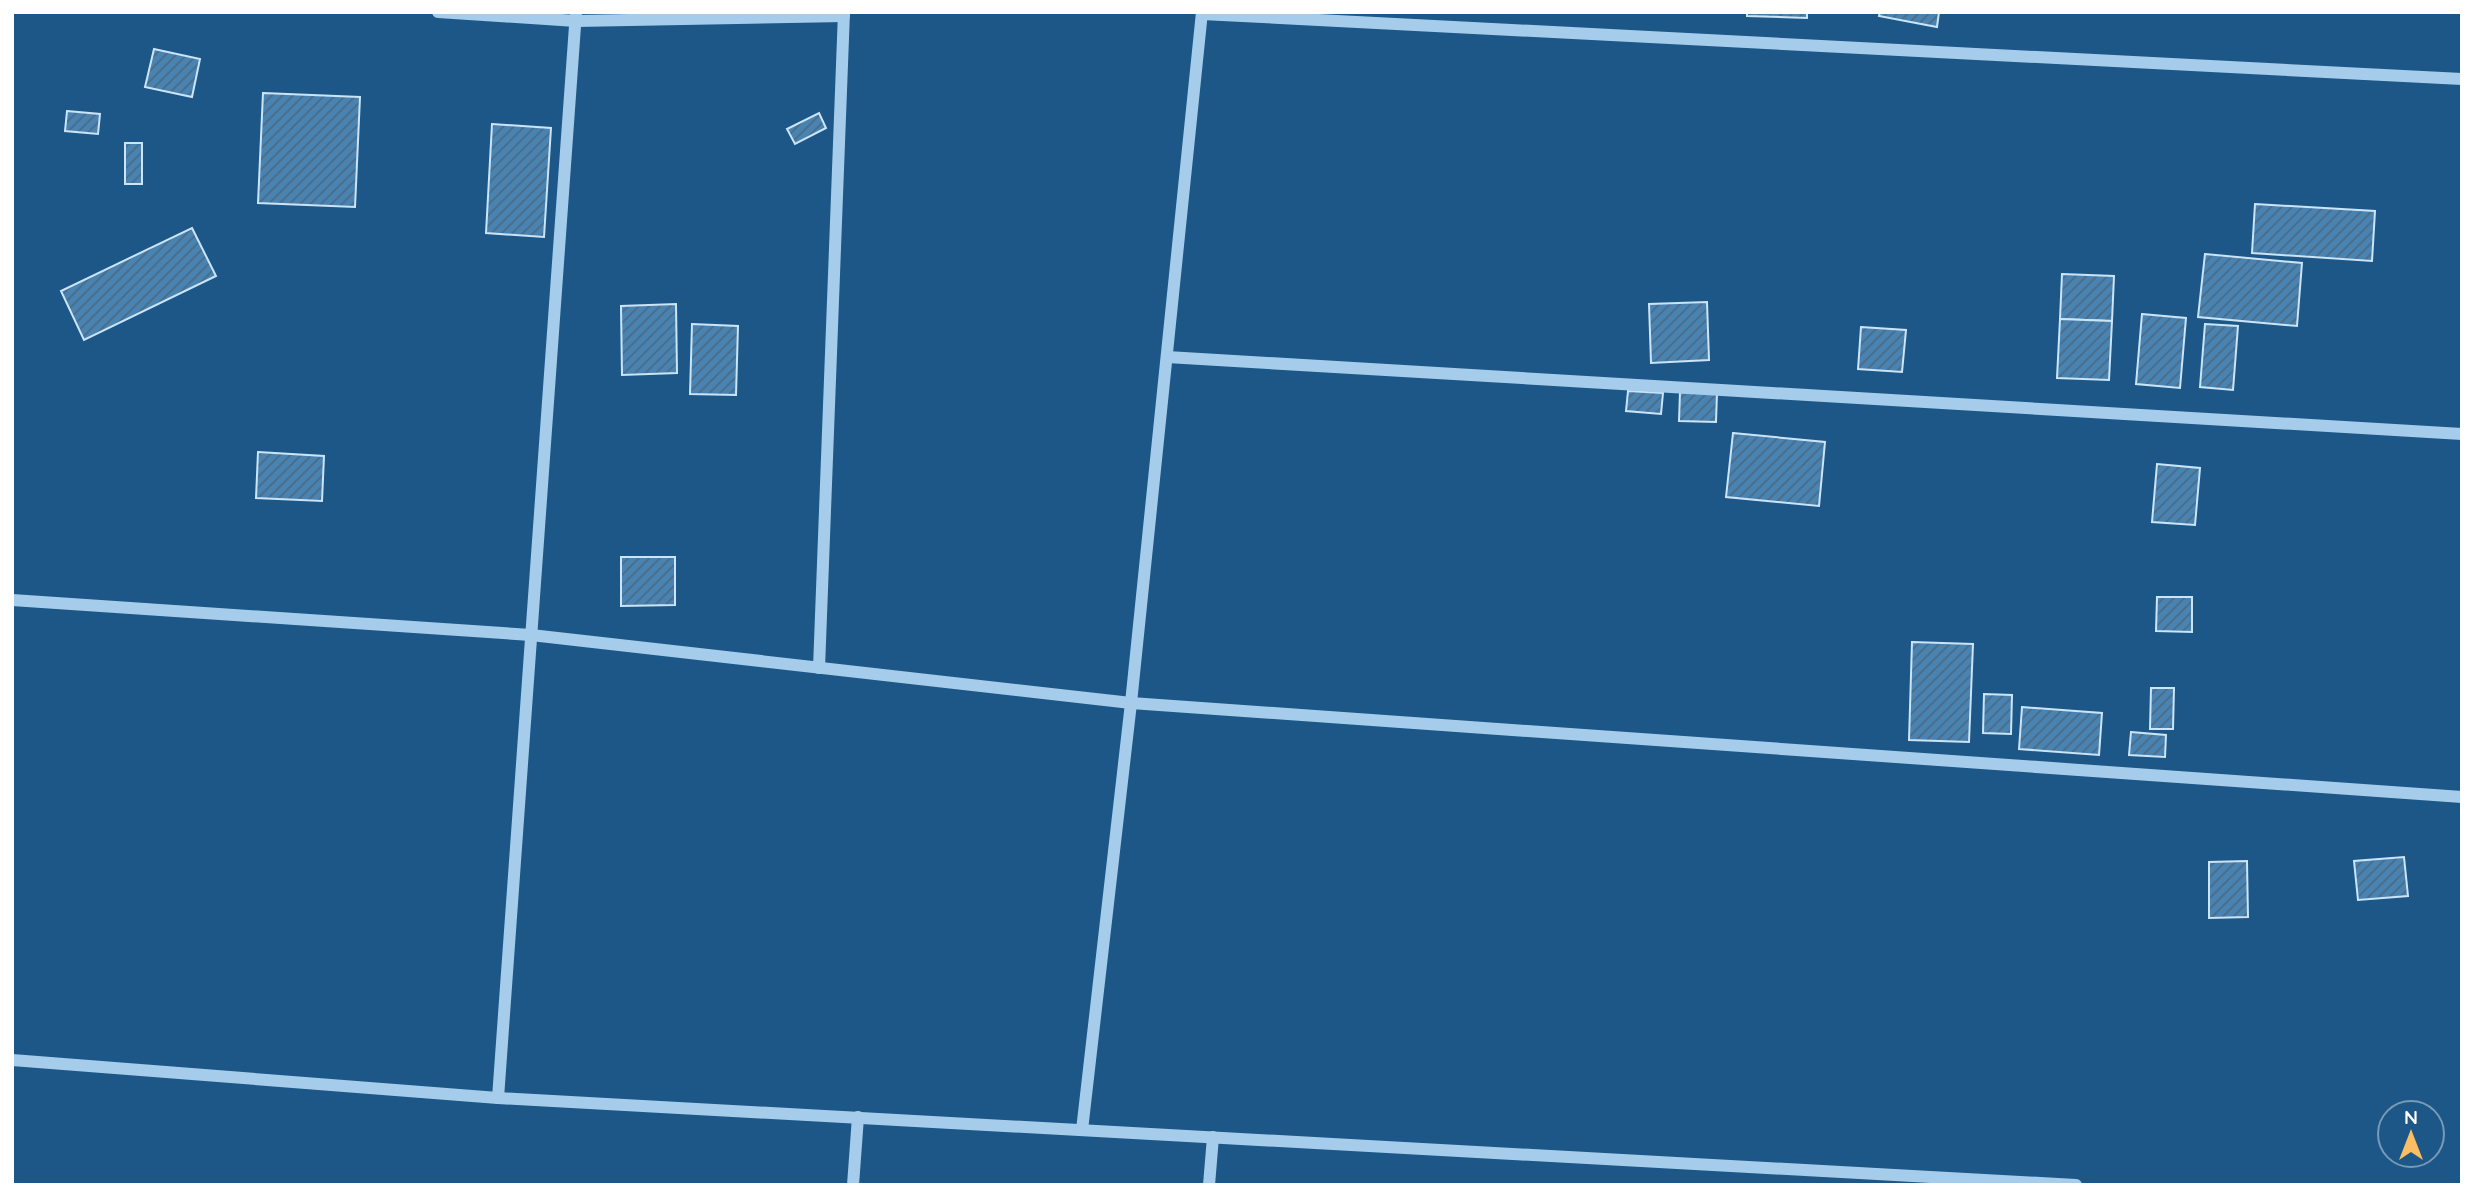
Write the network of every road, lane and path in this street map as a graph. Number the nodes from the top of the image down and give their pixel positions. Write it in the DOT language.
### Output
graph roads {
  1 [pos="438,12"];
  2 [pos="1202,13"];
  3 [pos="844,14"];
  4 [pos="576,17"];
  5 [pos="2462,79"];
  6 [pos="1167,357"];
  7 [pos="2462,434"];
  8 [pos="12,600"];
  9 [pos="531,635"];
  10 [pos="818,668"];
  11 [pos="1131,703"];
  12 [pos="2462,797"];
  13 [pos="12,1060"];
  14 [pos="498,1098"];
  15 [pos="858,1117"];
  16 [pos="1082,1130"];
  17 [pos="1213,1137"];
  18 [pos="853,1185"];
  19 [pos="1209,1185"];
  20 [pos="2076,1185"];
  1 -- 4 [label="street"];
  2 -- 5 [label="street"];
  2 -- 6 [label="street"];
  3 -- 4 [label="street"];
  3 -- 10 [label="street"];
  4 -- 9 [label="street"];
  6 -- 7 [label="street"];
  6 -- 11 [label="street"];
  8 -- 9 [label="street"];
  9 -- 10 [label="street"];
  9 -- 14 [label="street"];
  10 -- 11 [label="street"];
  11 -- 12 [label="street"];
  11 -- 16 [label="street"];
  13 -- 14 [label="street"];
  14 -- 15 [label="street"];
  15 -- 16 [label="street"];
  15 -- 18 [label="street"];
  16 -- 17 [label="street"];
  17 -- 19 [label="street"];
  17 -- 20 [label="street"];
}
